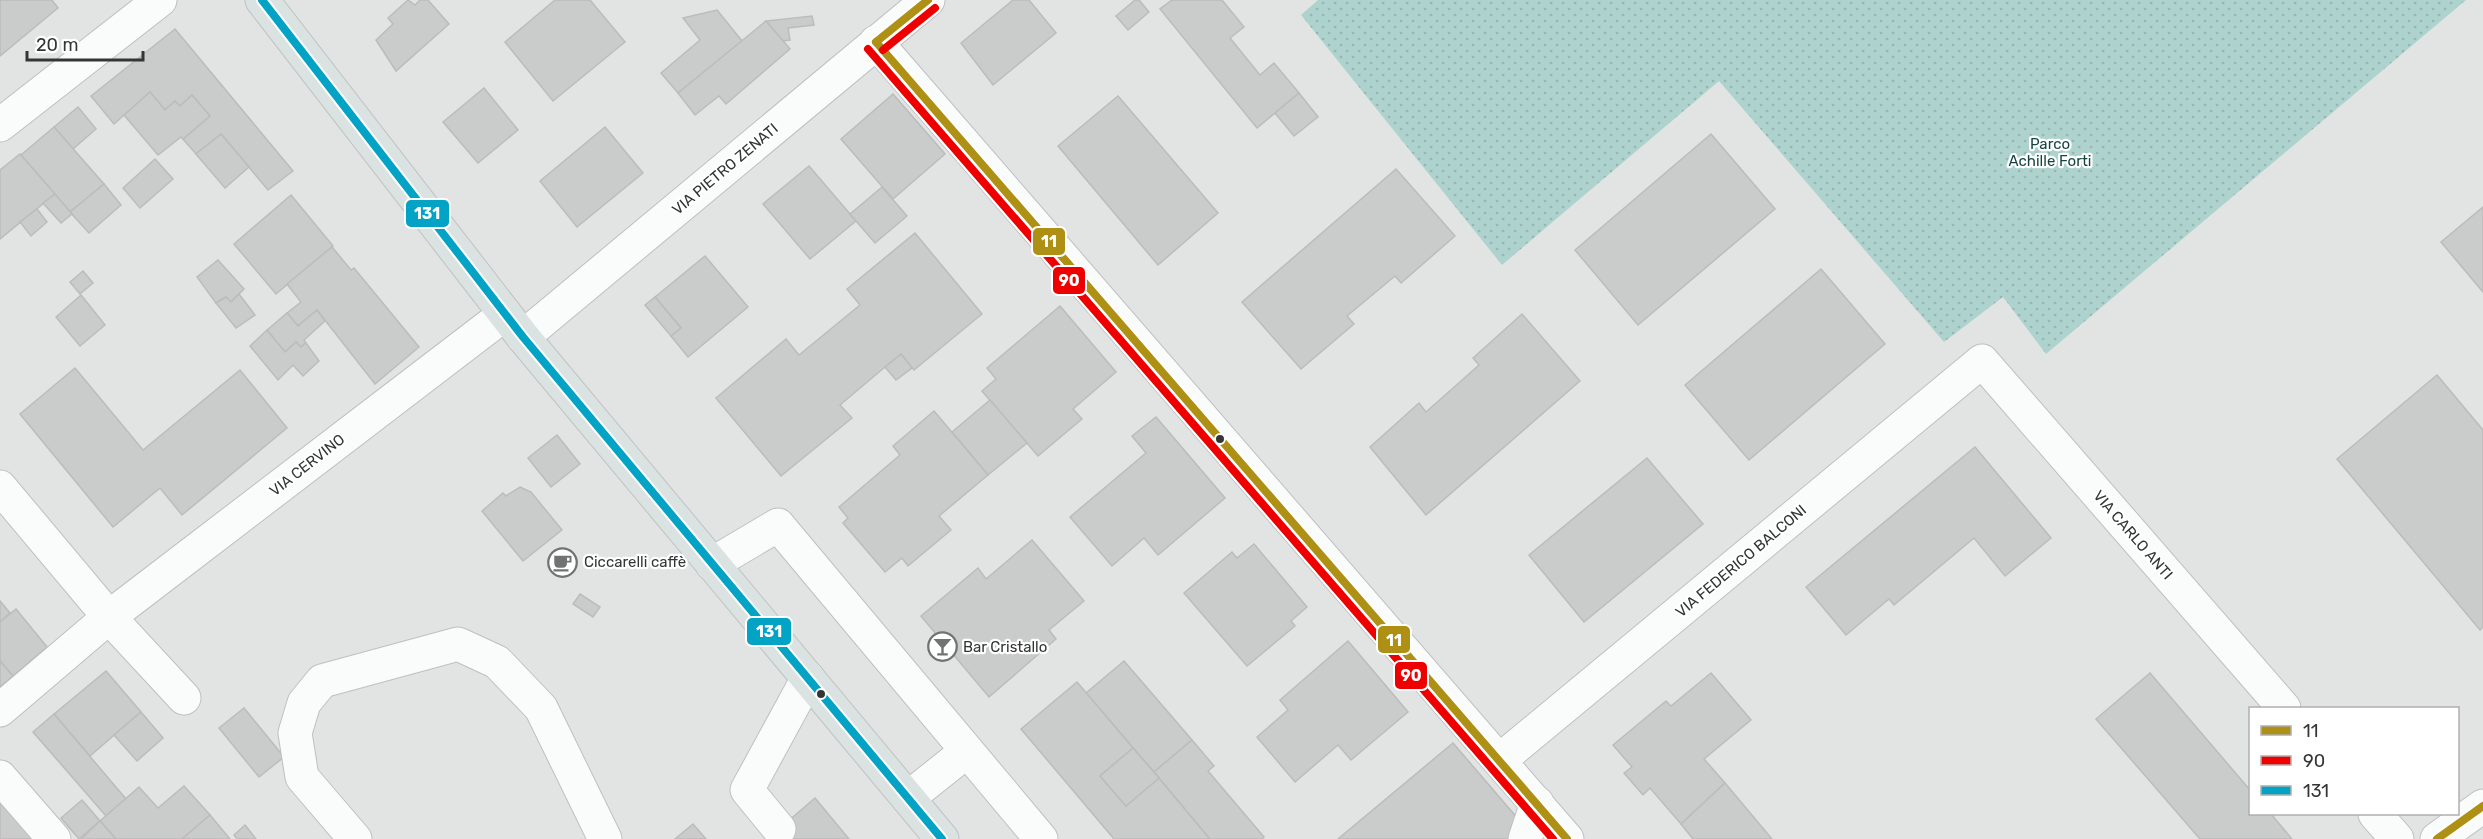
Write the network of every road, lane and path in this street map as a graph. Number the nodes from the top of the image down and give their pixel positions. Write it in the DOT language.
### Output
graph roads {
  1 [pos="160,0"];
  2 [pos="262,0"];
  3 [pos="928,0"];
  4 [pos="876,42"];
  5 [pos="0,125"];
  6 [pos="514,326"];
  7 [pos="1982,361"];
  8 [pos="0,487"];
  9 [pos="712,564"];
  10 [pos="109,617"];
  11 [pos="808,678"];
  12 [pos="184,698"];
  13 [pos="2283,707"];
  14 [pos="0,710"];
  15 [pos="967,751"];
  16 [pos="1500,760"];
  17 [pos="0,777"];
  18 [pos="908,798"];
  19 [pos="1537,803"];
  20 [pos="2483,806"];
  21 [pos="2377,815"];
  22 [pos="779,829"];
  23 [pos="54,839"];
  24 [pos="355,839"];
  25 [pos="605,839"];
  26 [pos="942,839"];
  27 [pos="1041,839"];
  28 [pos="1525,839"];
  29 [pos="1567,839"];
  30 [pos="2397,839"];
  31 [pos="2437,839"];
  1 -- 5 [label="street"];
  2 -- 6 [label="main road"];
  3 -- 4 [label="street, VIA PIETRO ZENATI"];
  4 -- 6 [label="street, VIA PIETRO ZENATI"];
  4 -- 16 [label="street"];
  6 -- 9 [label="main road"];
  6 -- 10 [label="street, VIA CERVINO"];
  7 -- 13 [label="street, VIA CARLO ANTI"];
  7 -- 16 [label="street, VIA FEDERICO BALCONI"];
  8 -- 10 [label="street"];
  9 -- 11 [label="main road"];
  9 -- 15 [label="street"];
  10 -- 12 [label="street"];
  10 -- 14 [label="street, VIA CERVINO"];
  11 -- 18 [label="main road"];
  11 -- 22 [label="street"];
  15 -- 18 [label="street"];
  15 -- 27 [label="street"];
  16 -- 19 [label="street"];
  17 -- 23 [label="street"];
  18 -- 26 [label="main road"];
  19 -- 28 [label="street"];
  19 -- 29 [label="street"];
  20 -- 31 [label="street"];
  21 -- 30 [label="street"];
  24 -- 25 [label="street"];
}
